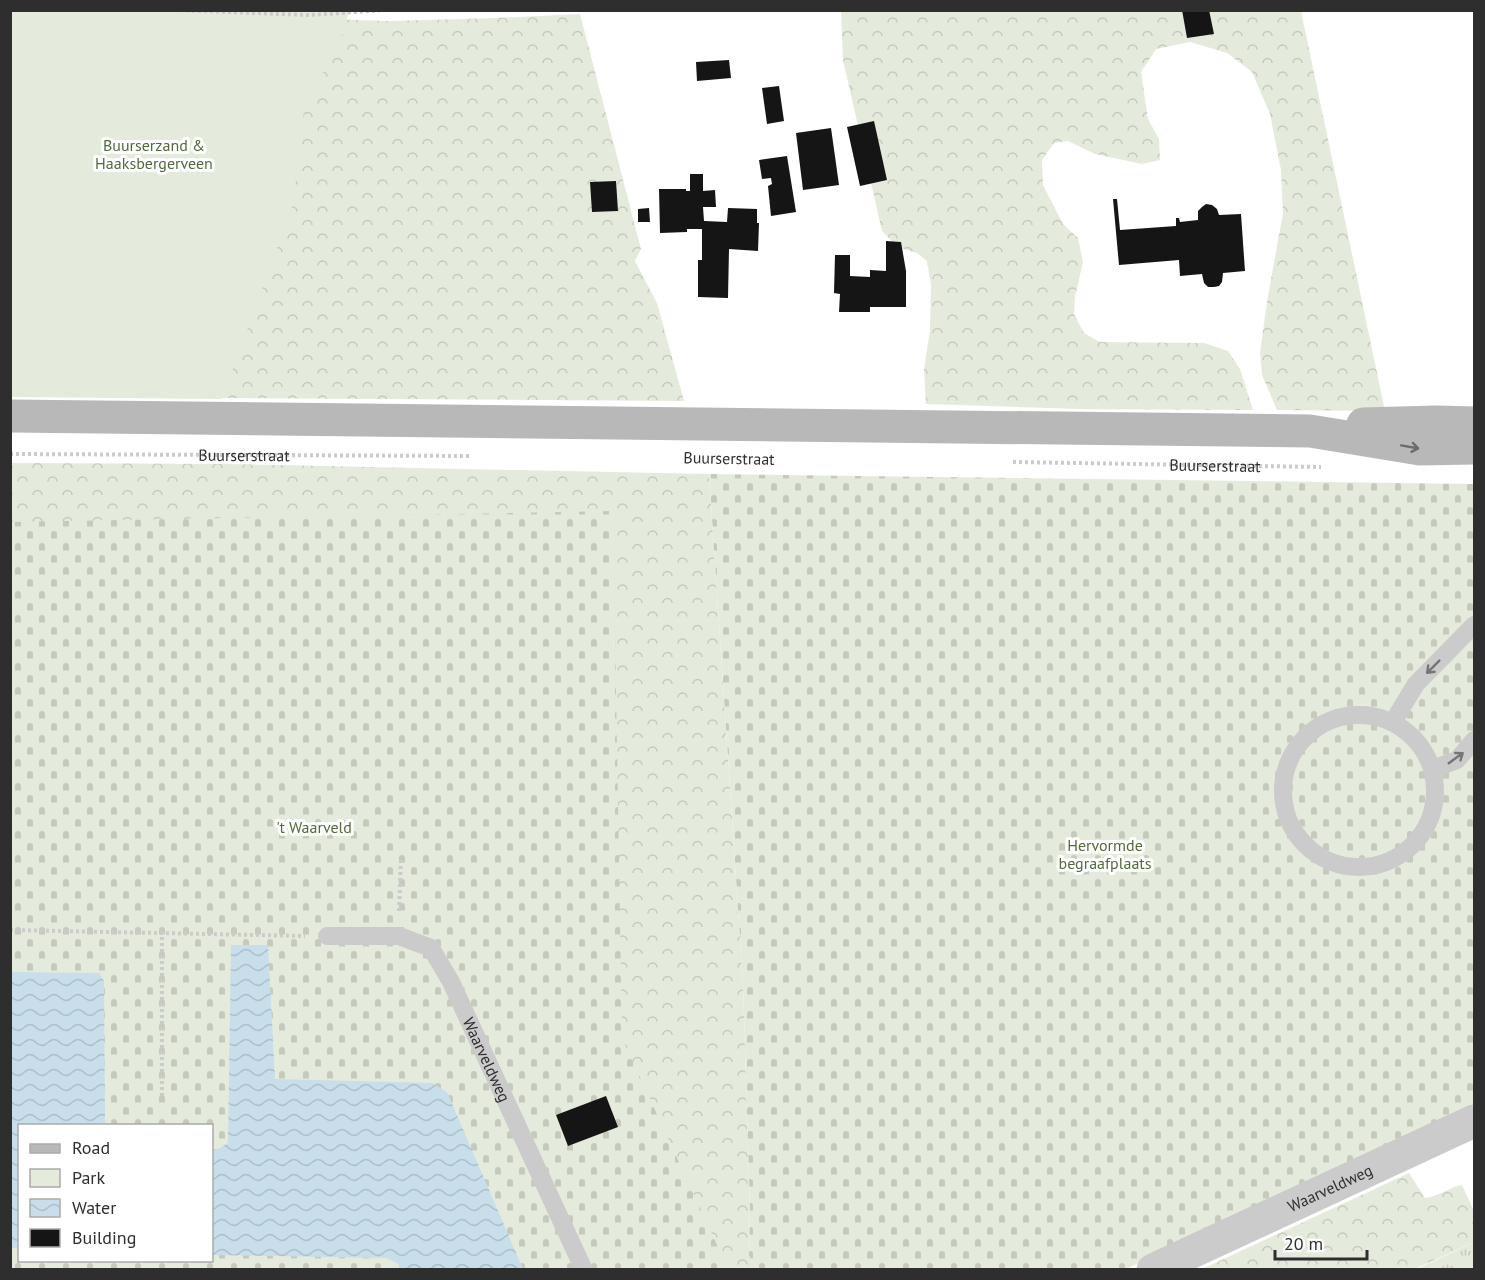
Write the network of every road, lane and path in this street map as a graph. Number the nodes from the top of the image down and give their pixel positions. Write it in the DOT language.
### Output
graph roads {
  1 [pos="174,10"];
  2 [pos="386,10"];
  3 [pos="10,416"];
  4 [pos="1474,423"];
  5 [pos="1310,431"];
  6 [pos="1474,448"];
  7 [pos="10,454"];
  8 [pos="471,456"];
  9 [pos="1006,462"];
  10 [pos="1329,467"];
  11 [pos="1474,625"];
  12 [pos="1394,722"];
  13 [pos="1474,740"];
  14 [pos="1433,769"];
  15 [pos="401,857"];
  16 [pos="10,930"];
  17 [pos="162,932"];
  18 [pos="327,936"];
  19 [pos="399,936"];
  20 [pos="162,1096"];
  21 [pos="1474,1120"];
  22 [pos="584,1269"];
  23 [pos="1153,1269"];
  1 -- 2 [label="path"];
  3 -- 5 [label="main road, Buurserstraat"];
  4 -- 5 [label="main road, Buurserstraat"];
  5 -- 6 [label="main road, Buurserstraat, one-way"];
  7 -- 8 [label="path, Buurserstraat"];
  9 -- 10 [label="path, Buurserstraat"];
  11 -- 12 [label="lane, one-way"];
  12 -- 14 [label="lane"];
  12 -- 14 [label="lane"];
  14 -- 13 [label="lane, one-way"];
  15 -- 19 [label="path"];
  16 -- 17 [label="path"];
  17 -- 18 [label="path"];
  17 -- 20 [label="path"];
  18 -- 19 [label="lane, Waarveldweg"];
  19 -- 22 [label="lane, Waarveldweg"];
  21 -- 23 [label="street, Waarveldweg"];
}
